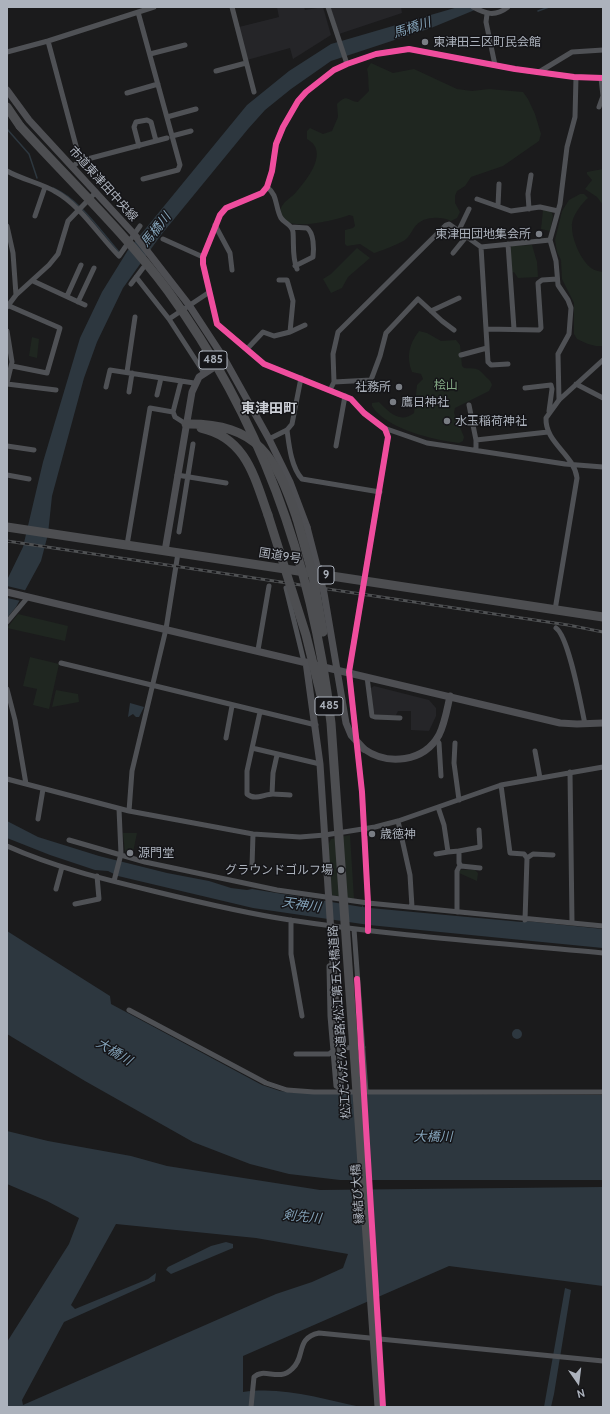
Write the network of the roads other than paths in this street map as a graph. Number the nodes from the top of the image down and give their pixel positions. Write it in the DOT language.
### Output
graph roads {
  1 [pos="154,7"];
  2 [pos="232,7"];
  3 [pos="328,7"];
  4 [pos="472,7"];
  5 [pos="508,7"];
  6 [pos="138,12"];
  7 [pos="485,13"];
  8 [pos="48,41"];
  9 [pos="185,44"];
  10 [pos="603,50"];
  11 [pos="7,52"];
  12 [pos="150,54"];
  13 [pos="347,62"];
  14 [pos="246,63"];
  15 [pos="495,65"];
  16 [pos="216,71"];
  17 [pos="539,72"];
  18 [pos="576,77"];
  19 [pos="602,78"];
  20 [pos="158,84"];
  21 [pos="7,90"];
  22 [pos="127,92"];
  23 [pos="254,92"];
  24 [pos="7,107"];
  25 [pos="599,107"];
  26 [pos="196,109"];
  27 [pos="7,113"];
  28 [pos="167,117"];
  29 [pos="20,126"];
  30 [pos="191,131"];
  31 [pos="169,137"];
  32 [pos="156,141"];
  33 [pos="139,146"];
  34 [pos="80,161"];
  35 [pos="73,166"];
  36 [pos="7,171"];
  37 [pos="531,175"];
  38 [pos="143,179"];
  39 [pos="499,184"];
  40 [pos="44,187"];
  41 [pos="267,187"];
  42 [pos="96,192"];
  43 [pos="477,199"];
  44 [pos="498,206"];
  45 [pos="469,209"];
  46 [pos="529,209"];
  47 [pos="78,211"];
  48 [pos="558,211"];
  49 [pos="35,216"];
  50 [pos="215,225"];
  51 [pos="7,226"];
  52 [pos="140,226"];
  53 [pos="291,227"];
  54 [pos="459,230"];
  55 [pos="134,234"];
  56 [pos="466,237"];
  57 [pos="164,239"];
  58 [pos="550,240"];
  59 [pos="508,244"];
  60 [pos="481,247"];
  61 [pos="453,253"];
  62 [pos="203,257"];
  63 [pos="81,265"];
  64 [pos="94,268"];
  65 [pos="143,268"];
  66 [pos="232,270"];
  67 [pos="136,277"];
  68 [pos="557,279"];
  69 [pos="279,280"];
  70 [pos="33,281"];
  71 [pos="131,284"];
  72 [pos="208,293"];
  73 [pos="16,295"];
  74 [pos="67,296"];
  75 [pos="458,298"];
  76 [pos="78,302"];
  77 [pos="85,305"];
  78 [pos="189,305"];
  79 [pos="7,306"];
  80 [pos="431,311"];
  81 [pos="135,317"];
  82 [pos="169,319"];
  83 [pos="305,325"];
  84 [pos="486,329"];
  85 [pos="514,329"];
  86 [pos="454,330"];
  87 [pos="7,331"];
  88 [pos="290,332"];
  89 [pos="487,348"];
  90 [pos="247,349"];
  91 [pos="461,355"];
  92 [pos="225,360"];
  93 [pos="603,360"];
  94 [pos="508,364"];
  95 [pos="12,366"];
  96 [pos="130,373"];
  97 [pos="204,373"];
  98 [pos="160,378"];
  99 [pos="301,378"];
  100 [pos="181,380"];
  101 [pos="334,382"];
  102 [pos="7,383"];
  103 [pos="194,383"];
  104 [pos="576,384"];
  105 [pos="106,387"];
  106 [pos="525,388"];
  107 [pos="56,390"];
  108 [pos="330,390"];
  109 [pos="128,392"];
  110 [pos="157,395"];
  111 [pos="345,396"];
  112 [pos="603,398"];
  113 [pos="559,400"];
  114 [pos="469,405"];
  115 [pos="173,412"];
  116 [pos="549,412"];
  117 [pos="186,424"];
  118 [pos="383,428"];
  119 [pos="287,430"];
  120 [pos="548,432"];
  121 [pos="269,439"];
  122 [pos="476,440"];
  123 [pos="193,444"];
  124 [pos="7,446"];
  125 [pos="336,446"];
  126 [pos="34,450"];
  127 [pos="476,450"];
  128 [pos="573,465"];
  129 [pos="603,467"];
  130 [pos="7,475"];
  131 [pos="177,476"];
  132 [pos="188,477"];
  133 [pos="29,479"];
  134 [pos="226,484"];
  135 [pos="380,492"];
  136 [pos="174,496"];
  137 [pos="184,498"];
  138 [pos="7,527"];
  139 [pos="179,532"];
  140 [pos="127,545"];
  141 [pos="165,551"];
  142 [pos="178,553"];
  143 [pos="365,581"];
  144 [pos="269,586"];
  145 [pos="286,588"];
  146 [pos="7,592"];
  147 [pos="26,596"];
  148 [pos="555,610"];
  149 [pos="603,617"];
  150 [pos="7,622"];
  151 [pos="556,628"];
  152 [pos="166,629"];
  153 [pos="320,643"];
  154 [pos="258,650"];
  155 [pos="305,662"];
  156 [pos="61,664"];
  157 [pos="349,672"];
  158 [pos="367,677"];
  159 [pos="152,686"];
  160 [pos="7,689"];
  161 [pos="450,696"];
  162 [pos="232,706"];
  163 [pos="260,712"];
  164 [pos="400,718"];
  165 [pos="603,723"];
  166 [pos="585,724"];
  167 [pos="316,725"];
  168 [pos="226,738"];
  169 [pos="436,739"];
  170 [pos="456,743"];
  171 [pos="252,748"];
  172 [pos="535,751"];
  173 [pos="277,755"];
  174 [pos="320,764"];
  175 [pos="603,767"];
  176 [pos="334,769"];
  177 [pos="570,772"];
  178 [pos="442,776"];
  179 [pos="540,778"];
  180 [pos="7,779"];
  181 [pos="26,784"];
  182 [pos="501,785"];
  183 [pos="43,788"];
  184 [pos="272,794"];
  185 [pos="290,795"];
  186 [pos="459,800"];
  187 [pos="119,808"];
  188 [pos="438,808"];
  189 [pos="129,811"];
  190 [pos="38,819"];
  191 [pos="398,822"];
  192 [pos="364,829"];
  193 [pos="479,830"];
  194 [pos="253,834"];
  195 [pos="324,836"];
  196 [pos="70,840"];
  197 [pos="7,846"];
  198 [pos="459,851"];
  199 [pos="448,852"];
  200 [pos="436,854"];
  201 [pos="553,854"];
  202 [pos="121,855"];
  203 [pos="527,858"];
  204 [pos="460,865"];
  205 [pos="252,866"];
  206 [pos="62,867"];
  207 [pos="480,868"];
  208 [pos="97,876"];
  209 [pos="114,881"];
  210 [pos="56,889"];
  211 [pos="328,898"];
  212 [pos="74,904"];
  213 [pos="368,904"];
  214 [pos="412,907"];
  215 [pos="457,912"];
  216 [pos="525,918"];
  217 [pos="291,920"];
  218 [pos="572,922"];
  219 [pos="330,925"];
  220 [pos="603,926"];
  221 [pos="354,929"];
  222 [pos="368,929"];
  223 [pos="603,953"];
  224 [pos="333,964"];
  225 [pos="129,1010"];
  226 [pos="302,1016"];
  227 [pos="339,1042"];
  228 [pos="363,1047"];
  229 [pos="333,1051"];
  230 [pos="296,1054"];
  231 [pos="342,1090"];
  232 [pos="366,1092"];
  233 [pos="603,1092"];
  234 [pos="603,1361"];
  235 [pos="251,1407"];
  236 [pos="379,1407"];
  1 -- 6 [label="street"];
  2 -- 14 [label="street"];
  3 -- 13 [label="street"];
  4 -- 7 [label="street"];
  5 -- 7 [label="street"];
  6 -- 8 [label="street"];
  6 -- 12 [label="street"];
  7 -- 15 [label="street"];
  8 -- 11 [label="street"];
  8 -- 34 [label="street"];
  9 -- 12 [label="street"];
  10 -- 17 [label="street"];
  12 -- 20 [label="street"];
  13 -- 15 [label="street"];
  13 -- 41 [label="street"];
  14 -- 16 [label="street"];
  14 -- 23 [label="street"];
  15 -- 17 [label="street"];
  17 -- 18 [label="street"];
  18 -- 19 [label="street"];
  18 -- 48 [label="street"];
  19 -- 25 [label="street"];
  20 -- 22 [label="street"];
  20 -- 28 [label="street"];
  21 -- 35 [label="street, 市道東津田中央線"];
  24 -- 29 [label="highway, 485"];
  26 -- 28 [label="street"];
  27 -- 29 [label="highway, 485"];
  28 -- 31 [label="street"];
  29 -- 153 [label="highway, 松江だんだん道路;松江第五大橋道路 / 485, bridge"];
  30 -- 31 [label="street"];
  31 -- 32 [label="street"];
  31 -- 38 [label="street"];
  32 -- 33 [label="street"];
  32 -- 33 [label="street"];
  33 -- 34 [label="street"];
  34 -- 35 [label="street"];
  35 -- 42 [label="street, 市道東津田中央線"];
  36 -- 40 [label="street"];
  37 -- 46 [label="street"];
  39 -- 44 [label="street"];
  40 -- 47 [label="street"];
  40 -- 49 [label="street"];
  41 -- 50 [label="street"];
  41 -- 53 [label="street"];
  42 -- 47 [label="street"];
  42 -- 55 [label="street, 市道東津田中央線"];
  43 -- 44 [label="street"];
  44 -- 46 [label="street"];
  45 -- 54 [label="street"];
  46 -- 48 [label="street"];
  47 -- 55 [label="street"];
  47 -- 70 [label="street"];
  48 -- 58 [label="street"];
  50 -- 62 [label="street"];
  50 -- 66 [label="street"];
  51 -- 73 [label="street"];
  52 -- 55 [label="street"];
  53 -- 53 [label="street"];
  54 -- 56 [label="street"];
  54 -- 101 [label="street"];
  55 -- 78 [label="street, 市道東津田中央線"];
  56 -- 60 [label="street"];
  56 -- 61 [label="street"];
  57 -- 62 [label="street"];
  58 -- 59 [label="street"];
  58 -- 68 [label="street"];
  59 -- 60 [label="street"];
  59 -- 85 [label="street"];
  60 -- 84 [label="street"];
  62 -- 72 [label="street"];
  63 -- 74 [label="street"];
  64 -- 76 [label="street"];
  65 -- 67 [label="street"];
  67 -- 71 [label="street"];
  67 -- 82 [label="street"];
  68 -- 85 [label="street"];
  68 -- 113 [label="street"];
  69 -- 88 [label="street"];
  70 -- 73 [label="street"];
  70 -- 74 [label="street"];
  72 -- 78 [label="street"];
  72 -- 90 [label="street"];
  73 -- 79 [label="street"];
  74 -- 76 [label="street"];
  75 -- 80 [label="street"];
  76 -- 77 [label="street"];
  78 -- 82 [label="street"];
  78 -- 92 [label="street, 市道東津田中央線"];
  79 -- 95 [label="street"];
  80 -- 86 [label="street"];
  80 -- 101 [label="street"];
  81 -- 96 [label="street"];
  82 -- 97 [label="street"];
  83 -- 88 [label="street"];
  84 -- 85 [label="street"];
  84 -- 89 [label="street"];
  87 -- 95 [label="street"];
  88 -- 90 [label="street"];
  89 -- 91 [label="street"];
  89 -- 94 [label="street"];
  90 -- 99 [label="street"];
  92 -- 97 [label="street"];
  92 -- 121 [label="street, 市道東津田中央線"];
  93 -- 104 [label="street"];
  95 -- 102 [label="street"];
  96 -- 98 [label="street"];
  96 -- 105 [label="street"];
  96 -- 109 [label="street"];
  97 -- 103 [label="street"];
  98 -- 100 [label="street"];
  98 -- 110 [label="street"];
  99 -- 108 [label="street"];
  99 -- 119 [label="street"];
  100 -- 103 [label="street"];
  100 -- 115 [label="street"];
  101 -- 108 [label="street"];
  102 -- 107 [label="street"];
  103 -- 117 [label="street"];
  104 -- 112 [label="street"];
  104 -- 113 [label="street"];
  106 -- 116 [label="street"];
  108 -- 111 [label="street"];
  111 -- 118 [label="street"];
  111 -- 125 [label="street"];
  113 -- 116 [label="street"];
  114 -- 122 [label="street"];
  115 -- 117 [label="street"];
  115 -- 140 [label="street"];
  116 -- 120 [label="street"];
  117 -- 131 [label="street"];
  117 -- 153 [label="highway, bridge"];
  117 -- 176 [label="highway, bridge"];
  118 -- 127 [label="street"];
  118 -- 135 [label="street"];
  119 -- 121 [label="street"];
  119 -- 135 [label="street"];
  120 -- 122 [label="street"];
  120 -- 128 [label="street"];
  121 -- 169 [label="street, 市道東津田中央線, bridge"];
  122 -- 127 [label="street"];
  123 -- 132 [label="street"];
  124 -- 126 [label="street"];
  127 -- 128 [label="street"];
  128 -- 129 [label="street"];
  128 -- 148 [label="street"];
  130 -- 133 [label="street"];
  131 -- 132 [label="street"];
  131 -- 136 [label="street"];
  132 -- 134 [label="street"];
  132 -- 137 [label="street"];
  135 -- 143 [label="street"];
  136 -- 137 [label="street"];
  136 -- 141 [label="street"];
  137 -- 139 [label="street"];
  138 -- 140 [label="highway, 国道9号 / 9"];
  140 -- 141 [label="highway, 国道9号 / 9"];
  141 -- 142 [label="highway, 国道9号 / 9"];
  142 -- 143 [label="highway, 国道9号 / 9"];
  142 -- 152 [label="street"];
  143 -- 148 [label="highway, 国道9号 / 9"];
  143 -- 157 [label="street"];
  144 -- 154 [label="street"];
  145 -- 155 [label="street"];
  146 -- 147 [label="street"];
  147 -- 150 [label="street"];
  147 -- 152 [label="street"];
  148 -- 149 [label="highway, 国道9号 / 9"];
  151 -- 166 [label="street"];
  152 -- 154 [label="street"];
  152 -- 159 [label="street"];
  153 -- 176 [label="highway, 松江だんだん道路;松江第五大橋道路 / 485, bridge"];
  154 -- 155 [label="street"];
  155 -- 157 [label="street"];
  155 -- 167 [label="street"];
  156 -- 159 [label="street"];
  157 -- 158 [label="street"];
  157 -- 192 [label="street"];
  158 -- 161 [label="street"];
  158 -- 164 [label="street"];
  159 -- 162 [label="street"];
  159 -- 189 [label="street"];
  160 -- 181 [label="street"];
  161 -- 166 [label="street"];
  161 -- 169 [label="street, 市道東津田中央線"];
  162 -- 163 [label="street"];
  162 -- 168 [label="street"];
  163 -- 167 [label="street"];
  163 -- 171 [label="street"];
  165 -- 166 [label="street"];
  167 -- 174 [label="street"];
  169 -- 178 [label="street"];
  170 -- 186 [label="street"];
  171 -- 173 [label="street"];
  171 -- 184 [label="street"];
  172 -- 179 [label="street"];
  173 -- 174 [label="street"];
  173 -- 184 [label="street"];
  174 -- 195 [label="street"];
  175 -- 177 [label="street"];
  176 -- 236 [label="highway, 松江だんだん道路;松江第五大橋道路 / 485, bridge"];
  177 -- 179 [label="street"];
  177 -- 218 [label="street"];
  179 -- 182 [label="street"];
  180 -- 181 [label="street"];
  181 -- 183 [label="street"];
  182 -- 186 [label="street"];
  182 -- 203 [label="street"];
  183 -- 187 [label="street"];
  183 -- 190 [label="street"];
  184 -- 185 [label="street"];
  186 -- 188 [label="street"];
  187 -- 189 [label="street"];
  187 -- 202 [label="street"];
  188 -- 191 [label="street"];
  188 -- 199 [label="street"];
  189 -- 194 [label="street"];
  191 -- 192 [label="street"];
  191 -- 214 [label="street"];
  192 -- 195 [label="street"];
  192 -- 213 [label="street"];
  193 -- 198 [label="street"];
  194 -- 195 [label="street"];
  194 -- 205 [label="street"];
  195 -- 211 [label="street"];
  196 -- 202 [label="street"];
  197 -- 206 [label="street"];
  198 -- 199 [label="street"];
  198 -- 204 [label="street"];
  199 -- 200 [label="street"];
  201 -- 203 [label="street"];
  202 -- 209 [label="street"];
  202 -- 211 [label="street"];
  203 -- 216 [label="street"];
  204 -- 207 [label="street"];
  204 -- 215 [label="street"];
  206 -- 208 [label="street"];
  206 -- 210 [label="street"];
  208 -- 209 [label="street"];
  208 -- 212 [label="street"];
  209 -- 217 [label="street"];
  211 -- 213 [label="street"];
  211 -- 219 [label="street"];
  213 -- 214 [label="street"];
  213 -- 222 [label="street"];
  214 -- 215 [label="street"];
  215 -- 216 [label="street"];
  216 -- 218 [label="street"];
  217 -- 219 [label="street"];
  217 -- 226 [label="street"];
  218 -- 220 [label="street"];
  219 -- 221 [label="street"];
  219 -- 224 [label="street"];
  221 -- 222 [label="street"];
  221 -- 228 [label="street"];
  222 -- 223 [label="street"];
  224 -- 227 [label="street"];
  224 -- 229 [label="street"];
  225 -- 231 [label="street"];
  227 -- 228 [label="street"];
  227 -- 231 [label="street"];
  228 -- 232 [label="street"];
  229 -- 230 [label="street"];
  229 -- 231 [label="street"];
  231 -- 232 [label="street"];
  232 -- 233 [label="street"];
  234 -- 235 [label="street"];
}
